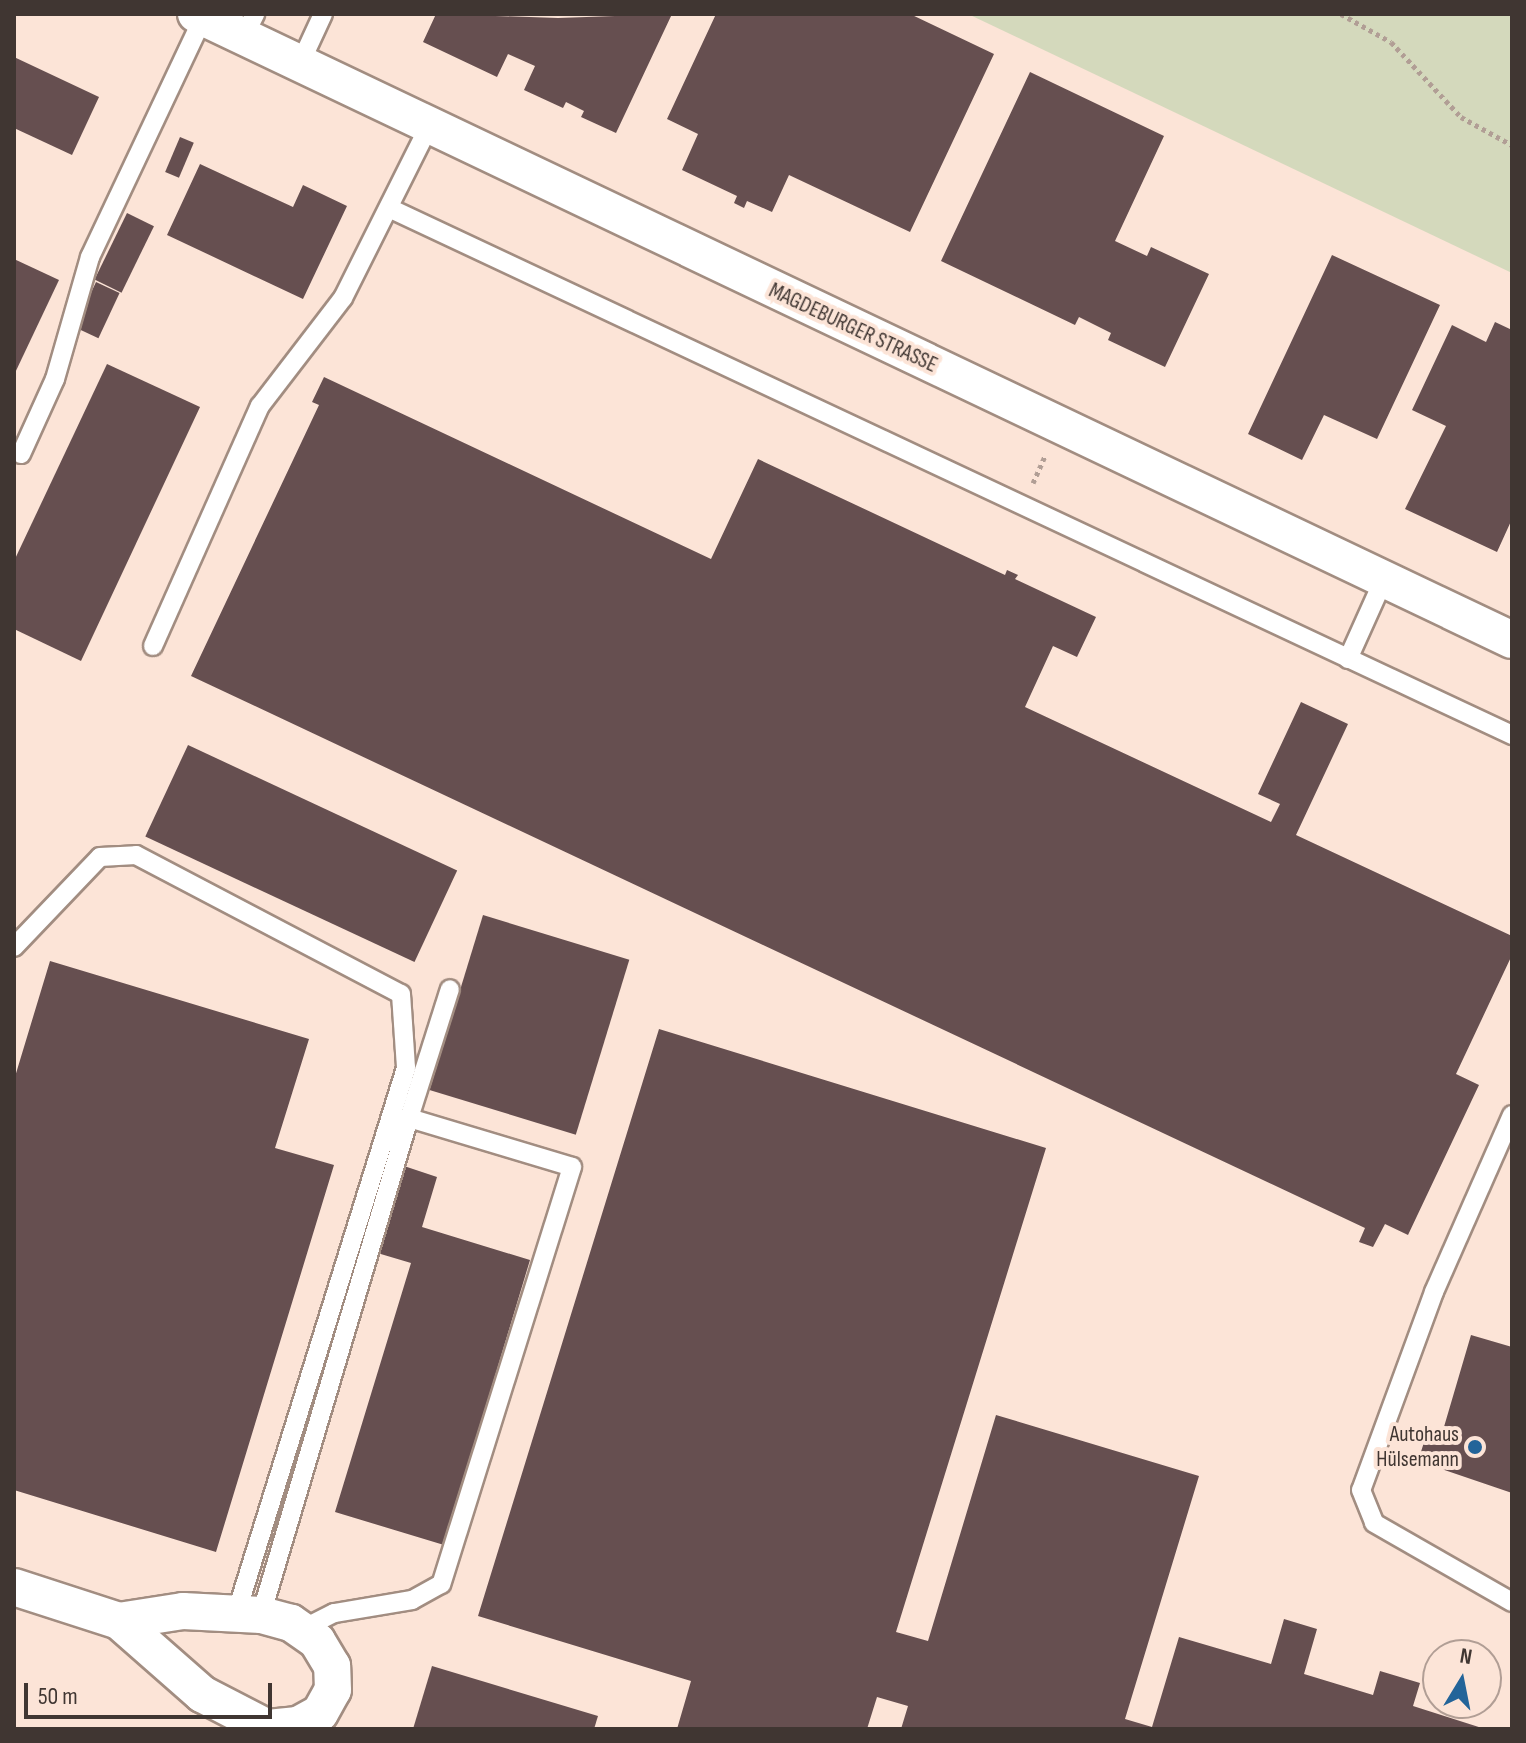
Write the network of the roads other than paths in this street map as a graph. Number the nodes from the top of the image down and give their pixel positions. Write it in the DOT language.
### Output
graph roads {
  1 [pos="323,14"];
  2 [pos="199,16"];
  3 [pos="249,26"];
  4 [pos="299,66"];
  5 [pos="429,126"];
  6 [pos="389,208"];
  7 [pos="16,458"];
  8 [pos="1384,579"];
  9 [pos="1512,640"];
  10 [pos="153,646"];
  11 [pos="1348,659"];
  12 [pos="1512,735"];
  13 [pos="14,947"];
  14 [pos="450,989"];
  15 [pos="1512,1115"];
  16 [pos="409,1118"];
  17 [pos="14,1587"];
  18 [pos="1512,1602"];
  19 [pos="249,1615"];
  20 [pos="119,1621"];
  21 [pos="301,1630"];
  22 [pos="295,1727"];
  1 -- 4 [label="lane"];
  2 -- 3 [label="street, MAGDEBURGER STRASSE"];
  2 -- 7 [label="lane"];
  3 -- 4 [label="street, MAGDEBURGER STRASSE"];
  4 -- 5 [label="street, MAGDEBURGER STRASSE"];
  5 -- 6 [label="lane"];
  5 -- 8 [label="street, MAGDEBURGER STRASSE"];
  6 -- 10 [label="lane"];
  6 -- 11 [label="lane"];
  8 -- 9 [label="street, MAGDEBURGER STRASSE"];
  8 -- 11 [label="lane"];
  11 -- 12 [label="lane"];
  13 -- 19 [label="lane"];
  14 -- 16 [label="lane"];
  15 -- 18 [label="lane"];
  16 -- 19 [label="lane"];
  16 -- 21 [label="lane"];
  17 -- 20 [label="street"];
  19 -- 20 [label="street"];
  19 -- 21 [label="street"];
  20 -- 22 [label="street"];
  21 -- 22 [label="street"];
}
